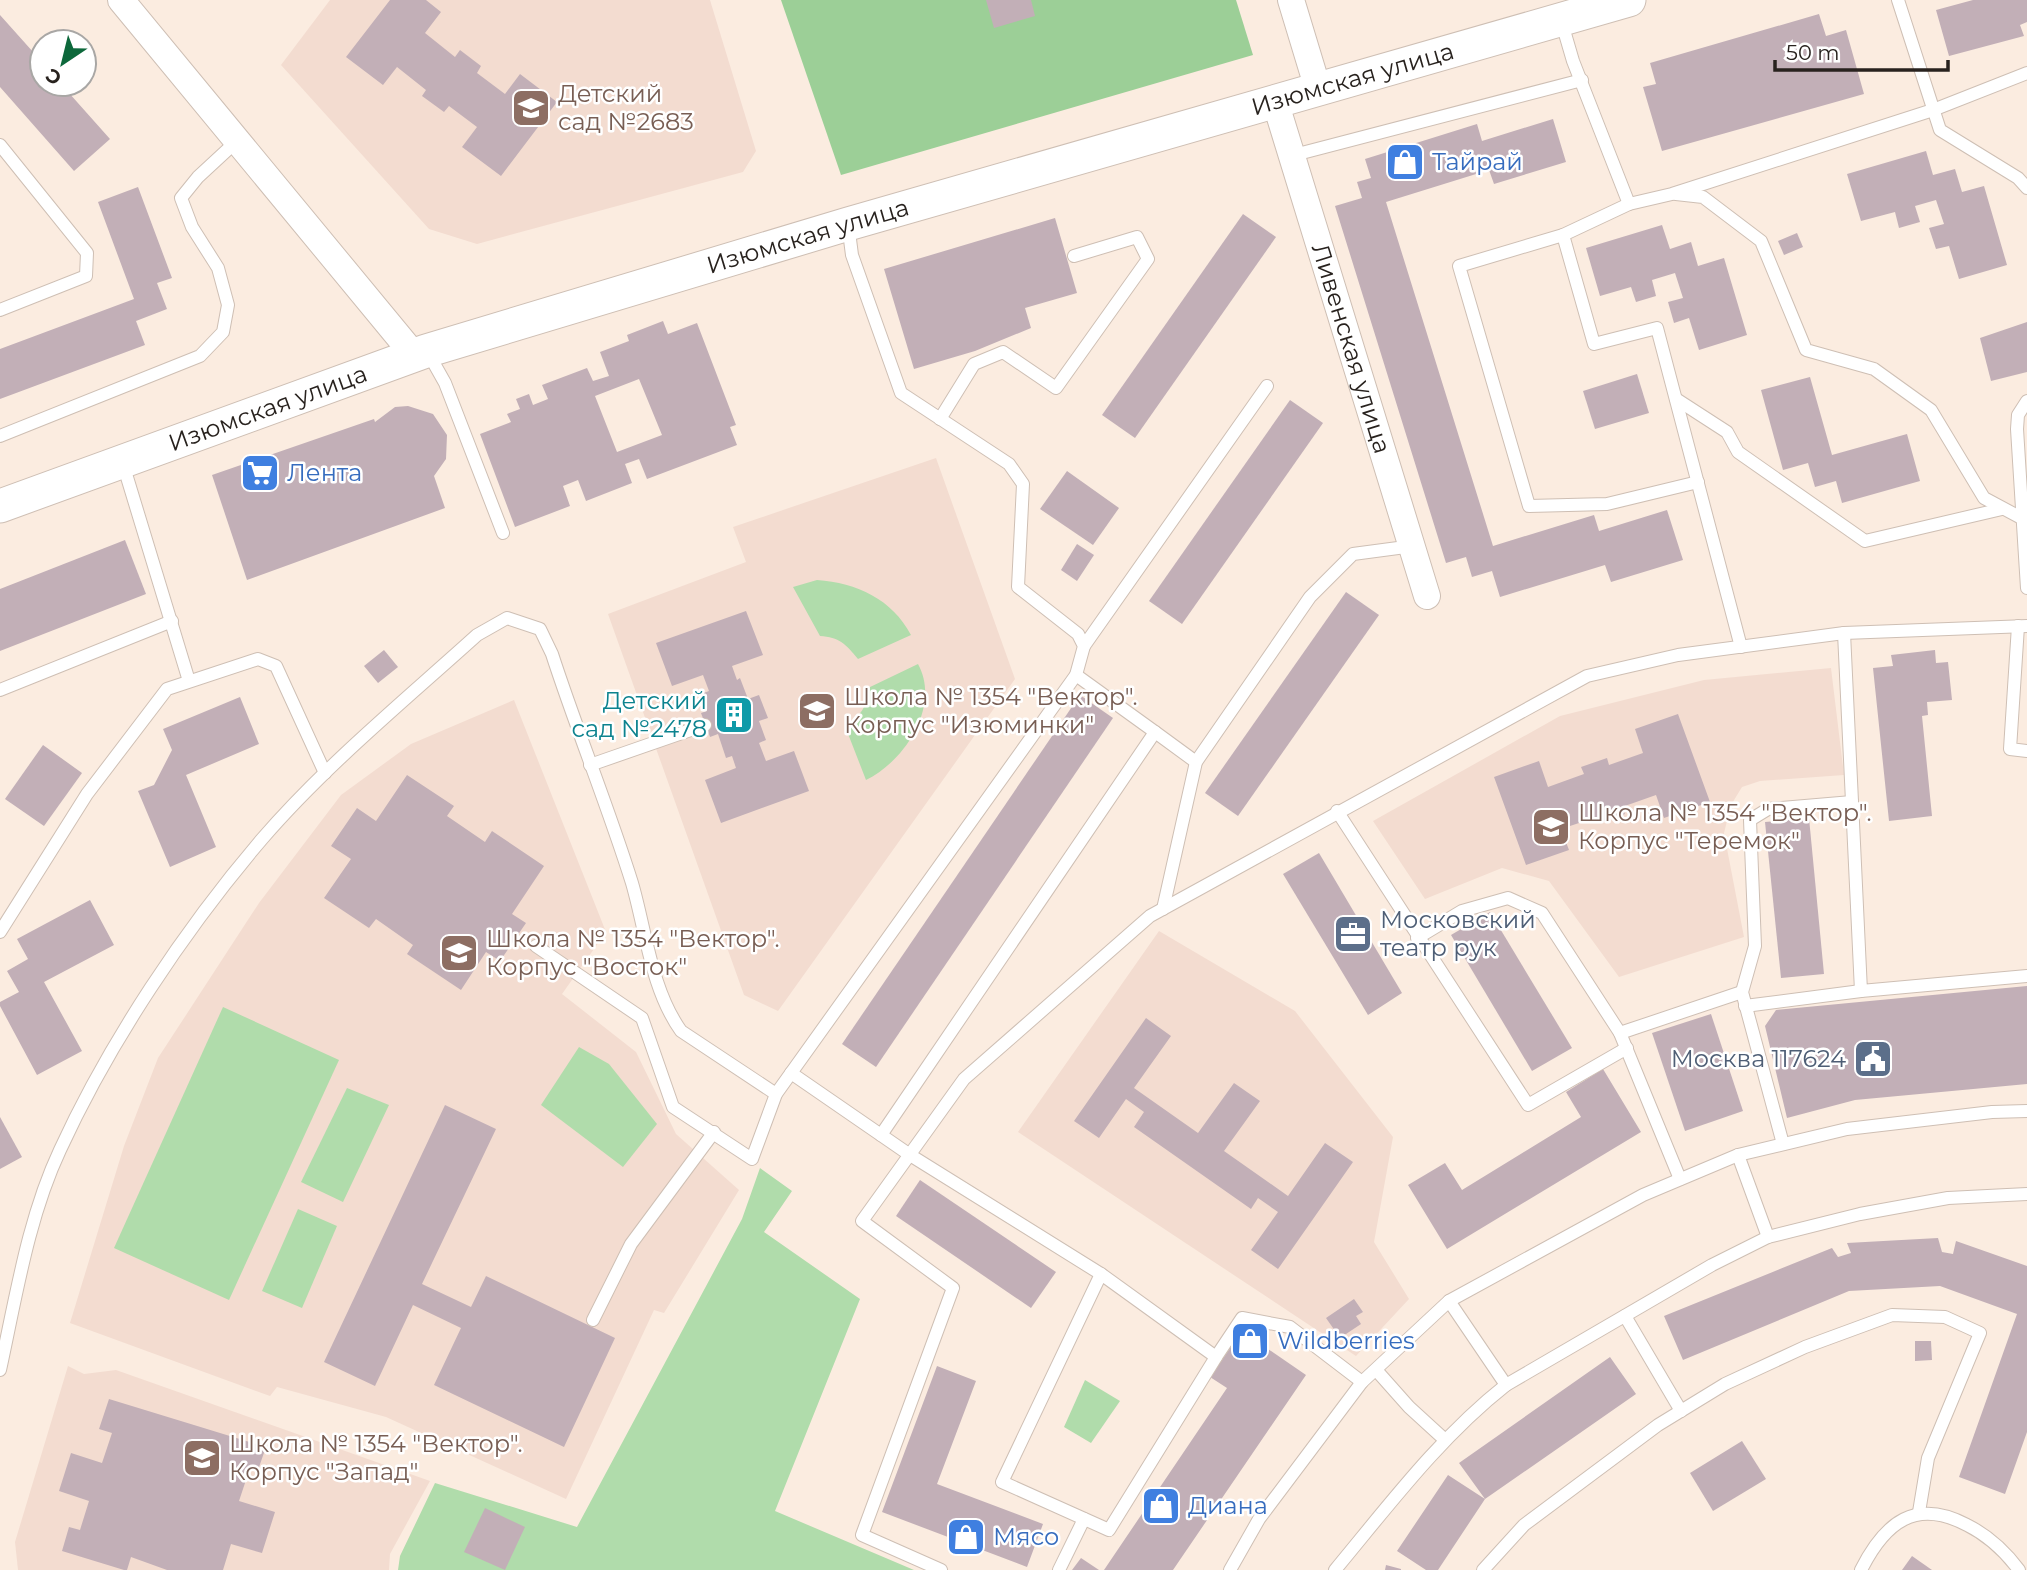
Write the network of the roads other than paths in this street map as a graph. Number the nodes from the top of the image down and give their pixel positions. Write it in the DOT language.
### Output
graph roads {
  1 [pos="121,0"];
  2 [pos="1291,0"];
  3 [pos="1629,0"];
  4 [pos="1898,0"];
  5 [pos="1561,19"];
  6 [pos="2027,73"];
  7 [pos="1582,80"];
  8 [pos="1318,89"];
  9 [pos="1275,101"];
  10 [pos="1933,110"];
  11 [pos="238,140"];
  12 [pos="0,145"];
  13 [pos="1294,155"];
  14 [pos="2027,188"];
  15 [pos="1672,194"];
  16 [pos="1629,204"];
  17 [pos="848,223"];
  18 [pos="1563,235"];
  19 [pos="1074,256"];
  20 [pos="0,310"];
  21 [pos="420,353"];
  22 [pos="1267,386"];
  23 [pos="1676,399"];
  24 [pos="2027,401"];
  25 [pos="940,419"];
  26 [pos="0,436"];
  27 [pos="123,461"];
  28 [pos="1698,482"];
  29 [pos="0,506"];
  30 [pos="2002,509"];
  31 [pos="2024,521"];
  32 [pos="503,533"];
  33 [pos="1413,546"];
  34 [pos="2027,588"];
  35 [pos="1427,596"];
  36 [pos="172,621"];
  37 [pos="2023,626"];
  38 [pos="1844,633"];
  39 [pos="1084,646"];
  40 [pos="1741,647"];
  41 [pos="1076,675"];
  42 [pos="189,681"];
  43 [pos="0,690"];
  44 [pos="705,725"];
  45 [pos="1155,732"];
  46 [pos="2027,751"];
  47 [pos="1196,762"];
  48 [pos="590,765"];
  49 [pos="325,773"];
  50 [pos="1852,802"];
  51 [pos="1336,811"];
  52 [pos="1163,909"];
  53 [pos="0,932"];
  54 [pos="1417,938"];
  55 [pos="536,946"];
  56 [pos="2027,976"];
  57 [pos="1861,991"];
  58 [pos="1742,992"];
  59 [pos="1745,1006"];
  60 [pos="1620,1033"];
  61 [pos="1627,1048"];
  62 [pos="791,1073"];
  63 [pos="776,1094"];
  64 [pos="2027,1111"];
  65 [pos="714,1132"];
  66 [pos="881,1135"];
  67 [pos="1783,1144"];
  68 [pos="910,1155"];
  69 [pos="1738,1155"];
  70 [pos="1679,1179"];
  71 [pos="2027,1195"];
  72 [pos="1768,1237"];
  73 [pos="1101,1273"];
  74 [pos="1449,1301"];
  75 [pos="1625,1316"];
  76 [pos="593,1320"];
  77 [pos="1216,1357"];
  78 [pos="0,1370"];
  79 [pos="1377,1371"];
  80 [pos="1362,1382"];
  81 [pos="1506,1385"];
  82 [pos="1681,1411"];
  83 [pos="1444,1439"];
  84 [pos="1919,1512"];
  85 [pos="1084,1519"];
  86 [pos="2027,1559"];
  87 [pos="941,1570"];
  88 [pos="1059,1570"];
  89 [pos="1230,1570"];
  90 [pos="1335,1570"];
  91 [pos="1483,1570"];
  92 [pos="1861,1570"];
  93 [pos="2020,1570"];
  1 -- 11 [label="street"];
  2 -- 8 [label="street"];
  3 -- 5 [label="street, Изюмская улица"];
  4 -- 10 [label="lane"];
  5 -- 7 [label="lane"];
  5 -- 8 [label="street, Изюмская улица"];
  6 -- 10 [label="lane"];
  7 -- 13 [label="lane"];
  7 -- 16 [label="lane"];
  8 -- 9 [label="street, Изюмская улица"];
  9 -- 13 [label="street, Ливенская улица"];
  9 -- 17 [label="street, Изюмская улица"];
  10 -- 14 [label="lane"];
  10 -- 15 [label="lane"];
  11 -- 21 [label="street"];
  11 -- 26 [label="lane"];
  12 -- 20 [label="lane"];
  13 -- 33 [label="street, Ливенская улица"];
  15 -- 16 [label="lane"];
  15 -- 30 [label="lane"];
  16 -- 18 [label="lane"];
  17 -- 21 [label="street, Изюмская улица"];
  17 -- 25 [label="lane"];
  18 -- 23 [label="lane"];
  18 -- 28 [label="lane"];
  19 -- 25 [label="lane"];
  21 -- 27 [label="street, Изюмская улица"];
  21 -- 32 [label="lane"];
  22 -- 39 [label="lane"];
  23 -- 28 [label="lane"];
  23 -- 30 [label="lane"];
  24 -- 31 [label="lane"];
  25 -- 39 [label="lane"];
  27 -- 29 [label="street, Изюмская улица"];
  27 -- 36 [label="lane"];
  28 -- 40 [label="lane"];
  30 -- 31 [label="lane"];
  31 -- 34 [label="lane"];
  33 -- 35 [label="street, Ливенская улица"];
  33 -- 47 [label="lane"];
  36 -- 42 [label="lane"];
  36 -- 43 [label="lane"];
  37 -- 38 [label="lane"];
  37 -- 46 [label="lane"];
  38 -- 40 [label="lane"];
  38 -- 50 [label="lane"];
  39 -- 41 [label="lane"];
  40 -- 51 [label="lane"];
  41 -- 45 [label="lane"];
  41 -- 62 [label="lane"];
  42 -- 49 [label="lane"];
  42 -- 53 [label="lane"];
  44 -- 48 [label="lane"];
  45 -- 47 [label="lane"];
  45 -- 66 [label="lane"];
  47 -- 52 [label="lane"];
  48 -- 49 [label="lane"];
  48 -- 63 [label="lane"];
  49 -- 78 [label="lane"];
  50 -- 57 [label="lane"];
  50 -- 58 [label="lane"];
  51 -- 52 [label="lane"];
  51 -- 54 [label="lane"];
  52 -- 68 [label="lane"];
  54 -- 60 [label="lane"];
  54 -- 61 [label="lane"];
  55 -- 65 [label="lane"];
  56 -- 57 [label="lane"];
  57 -- 59 [label="lane"];
  58 -- 59 [label="lane"];
  58 -- 60 [label="lane"];
  59 -- 67 [label="lane"];
  60 -- 61 [label="lane"];
  61 -- 70 [label="lane"];
  62 -- 63 [label="lane"];
  62 -- 66 [label="lane"];
  63 -- 65 [label="lane"];
  64 -- 67 [label="lane"];
  65 -- 76 [label="lane"];
  66 -- 68 [label="lane"];
  67 -- 69 [label="lane"];
  68 -- 73 [label="lane"];
  68 -- 87 [label="lane"];
  69 -- 70 [label="lane"];
  69 -- 72 [label="lane"];
  70 -- 74 [label="lane"];
  71 -- 72 [label="lane"];
  72 -- 75 [label="lane"];
  73 -- 77 [label="lane"];
  73 -- 85 [label="lane"];
  74 -- 79 [label="lane"];
  74 -- 81 [label="lane"];
  75 -- 81 [label="lane"];
  75 -- 82 [label="lane"];
  77 -- 80 [label="lane"];
  77 -- 85 [label="lane"];
  79 -- 80 [label="lane"];
  79 -- 83 [label="lane"];
  80 -- 89 [label="lane"];
  81 -- 83 [label="lane"];
  82 -- 84 [label="lane"];
  82 -- 91 [label="lane"];
  83 -- 90 [label="lane"];
  84 -- 92 [label="lane"];
  84 -- 93 [label="lane"];
  85 -- 88 [label="lane"];
  86 -- 93 [label="lane"];
}
